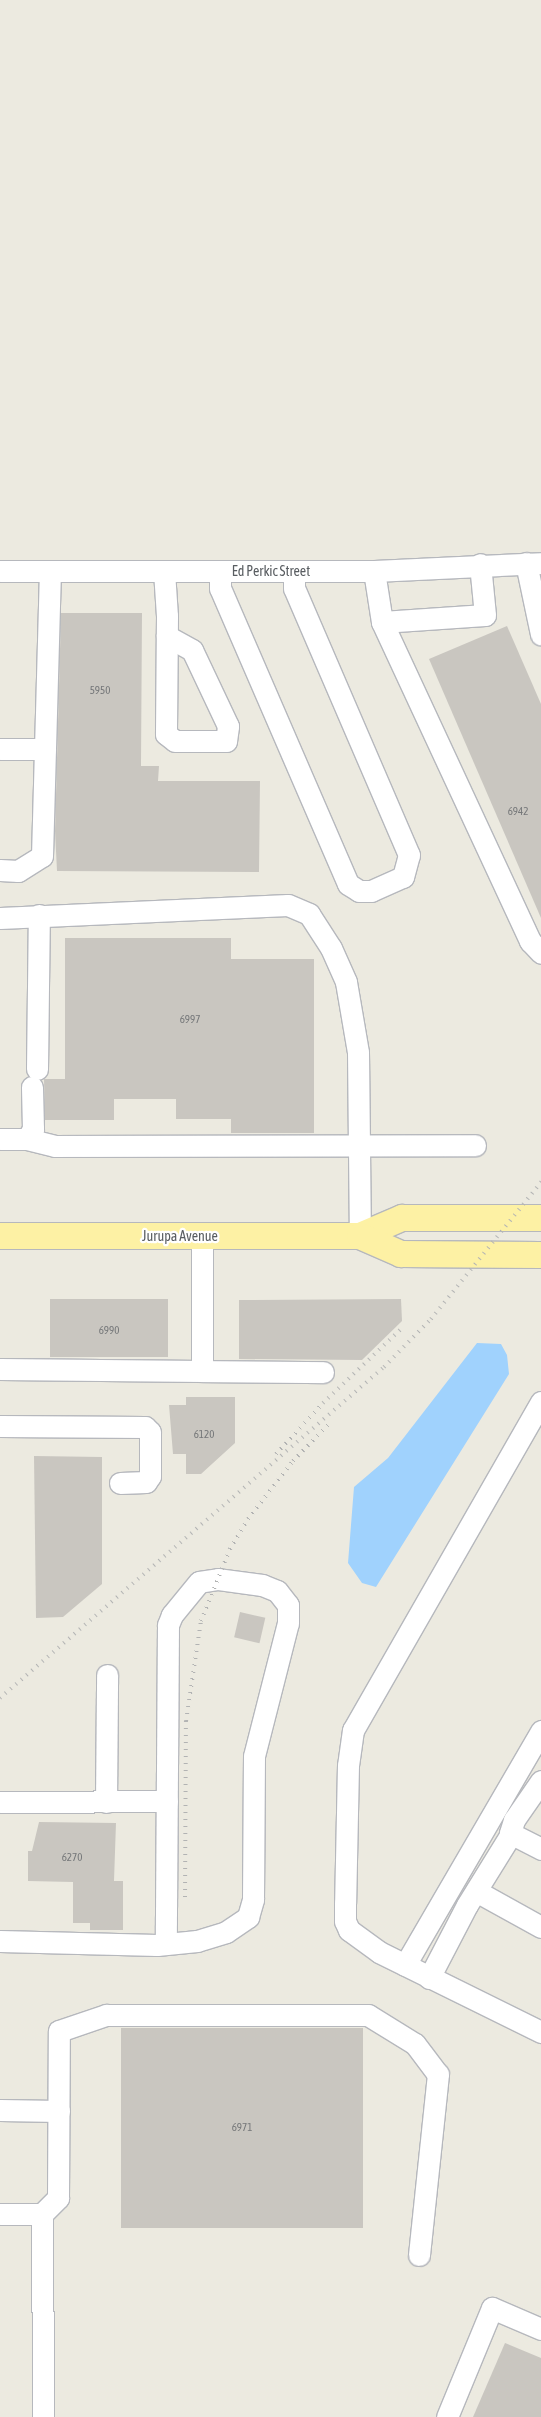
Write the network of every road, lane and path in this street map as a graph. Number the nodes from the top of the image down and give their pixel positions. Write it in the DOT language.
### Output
graph roads {
  1 [pos="534,563"];
  2 [pos="480,564"];
  3 [pos="0,571"];
  4 [pos="50,571"];
  5 [pos="164,571"];
  6 [pos="220,571"];
  7 [pos="294,571"];
  8 [pos="374,571"];
  9 [pos="538,604"];
  10 [pos="382,622"];
  11 [pos="541,634"];
  12 [pos="167,636"];
  13 [pos="0,749"];
  14 [pos="45,749"];
  15 [pos="0,870"];
  16 [pos="39,915"];
  17 [pos="0,918"];
  18 [pos="541,953"];
  19 [pos="0,1139"];
  20 [pos="27,1139"];
  21 [pos="475,1145"];
  22 [pos="359,1146"];
  23 [pos="541,1218"];
  24 [pos="0,1236"];
  25 [pos="202,1236"];
  26 [pos="360,1236"];
  27 [pos="541,1255"];
  28 [pos="0,1369"];
  29 [pos="202,1371"];
  30 [pos="323,1372"];
  31 [pos="541,1402"];
  32 [pos="0,1426"];
  33 [pos="120,1483"];
  34 [pos="107,1675"];
  35 [pos="541,1732"];
  36 [pos="541,1781"];
  37 [pos="168,1801"];
  38 [pos="0,1802"];
  39 [pos="106,1802"];
  40 [pos="511,1834"];
  41 [pos="541,1849"];
  42 [pos="476,1891"];
  43 [pos="541,1927"];
  44 [pos="0,1941"];
  45 [pos="166,1944"];
  46 [pos="406,1965"];
  47 [pos="429,1978"];
  48 [pos="541,2032"];
  49 [pos="0,2110"];
  50 [pos="58,2110"];
  51 [pos="0,2214"];
  52 [pos="42,2214"];
  53 [pos="419,2255"];
  54 [pos="541,2329"];
  55 [pos="43,2417"];
  56 [pos="447,2417"];
  1 -- 2 [label="street, Ed Perkic Street"];
  1 -- 9 [label="street"];
  2 -- 8 [label="street, Ed Perkic Street"];
  2 -- 10 [label="street"];
  3 -- 4 [label="street, Ed Perkic Street"];
  4 -- 5 [label="street, Ed Perkic Street"];
  4 -- 14 [label="street"];
  5 -- 6 [label="street, Ed Perkic Street"];
  5 -- 12 [label="street"];
  6 -- 7 [label="street, Ed Perkic Street"];
  6 -- 7 [label="street"];
  7 -- 8 [label="street, Ed Perkic Street"];
  8 -- 10 [label="street"];
  9 -- 11 [label="street"];
  10 -- 18 [label="street"];
  12 -- 12 [label="street"];
  13 -- 14 [label="street"];
  14 -- 15 [label="street"];
  16 -- 17 [label="street"];
  16 -- 20 [label="street"];
  16 -- 22 [label="street"];
  19 -- 20 [label="street"];
  20 -- 22 [label="street"];
  21 -- 22 [label="street"];
  22 -- 26 [label="street"];
  23 -- 26 [label="main road, Jurupa Avenue"];
  24 -- 25 [label="main road, Jurupa Avenue"];
  25 -- 26 [label="main road, Jurupa Avenue"];
  25 -- 29 [label="street"];
  26 -- 27 [label="main road, Jurupa Avenue"];
  28 -- 29 [label="street"];
  29 -- 30 [label="street"];
  31 -- 46 [label="street"];
  32 -- 33 [label="street"];
  34 -- 39 [label="street"];
  35 -- 46 [label="street"];
  36 -- 40 [label="street"];
  37 -- 39 [label="street"];
  37 -- 45 [label="street"];
  37 -- 45 [label="street"];
  38 -- 39 [label="street"];
  40 -- 41 [label="street"];
  40 -- 42 [label="street"];
  42 -- 43 [label="street"];
  42 -- 47 [label="street"];
  44 -- 45 [label="street"];
  46 -- 47 [label="street"];
  47 -- 48 [label="street"];
  49 -- 50 [label="street"];
  50 -- 52 [label="street"];
  50 -- 53 [label="street"];
  51 -- 52 [label="street"];
  52 -- 55 [label="street"];
  54 -- 56 [label="street"];
}
